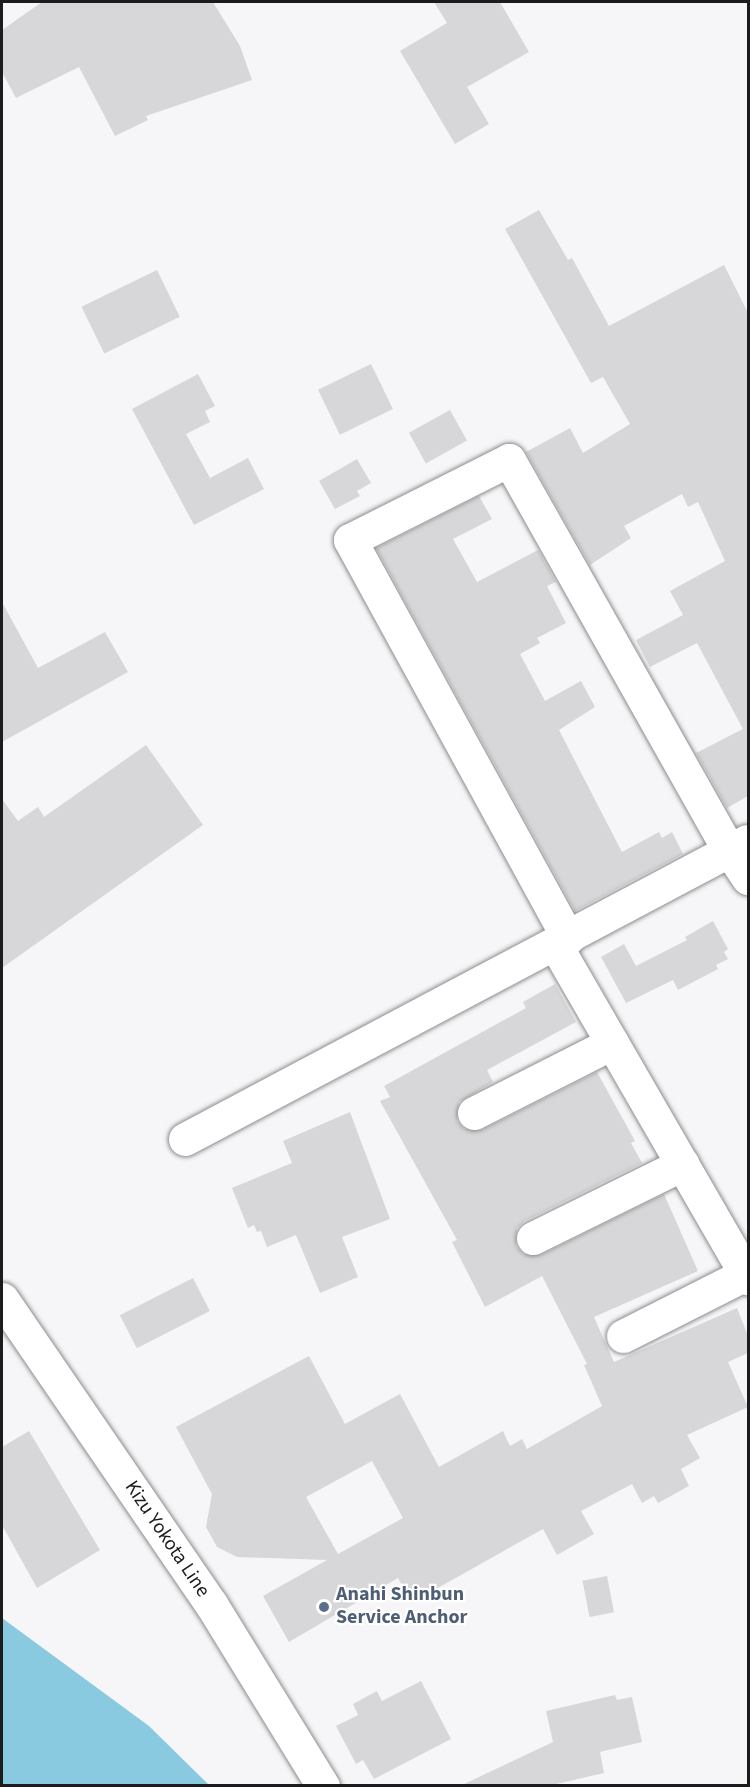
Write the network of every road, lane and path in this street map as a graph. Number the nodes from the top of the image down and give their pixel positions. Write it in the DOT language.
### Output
graph roads {
  1 [pos="739,845"];
  2 [pos="748,878"];
  3 [pos="562,941"];
  4 [pos="612,1043"];
  5 [pos="474,1113"];
  6 [pos="185,1139"];
  7 [pos="683,1164"];
  8 [pos="533,1238"];
  9 [pos="747,1276"];
  10 [pos="2,1299"];
  11 [pos="623,1336"];
  12 [pos="323,1785"];
  1 -- 2 [label="street"];
  1 -- 3 [label="street"];
  1 -- 3 [label="street"];
  3 -- 4 [label="street"];
  3 -- 6 [label="street"];
  4 -- 5 [label="street"];
  4 -- 7 [label="street"];
  7 -- 8 [label="street"];
  7 -- 9 [label="street"];
  9 -- 11 [label="street"];
  10 -- 12 [label="street, Kizu Yokota Line"];
}
